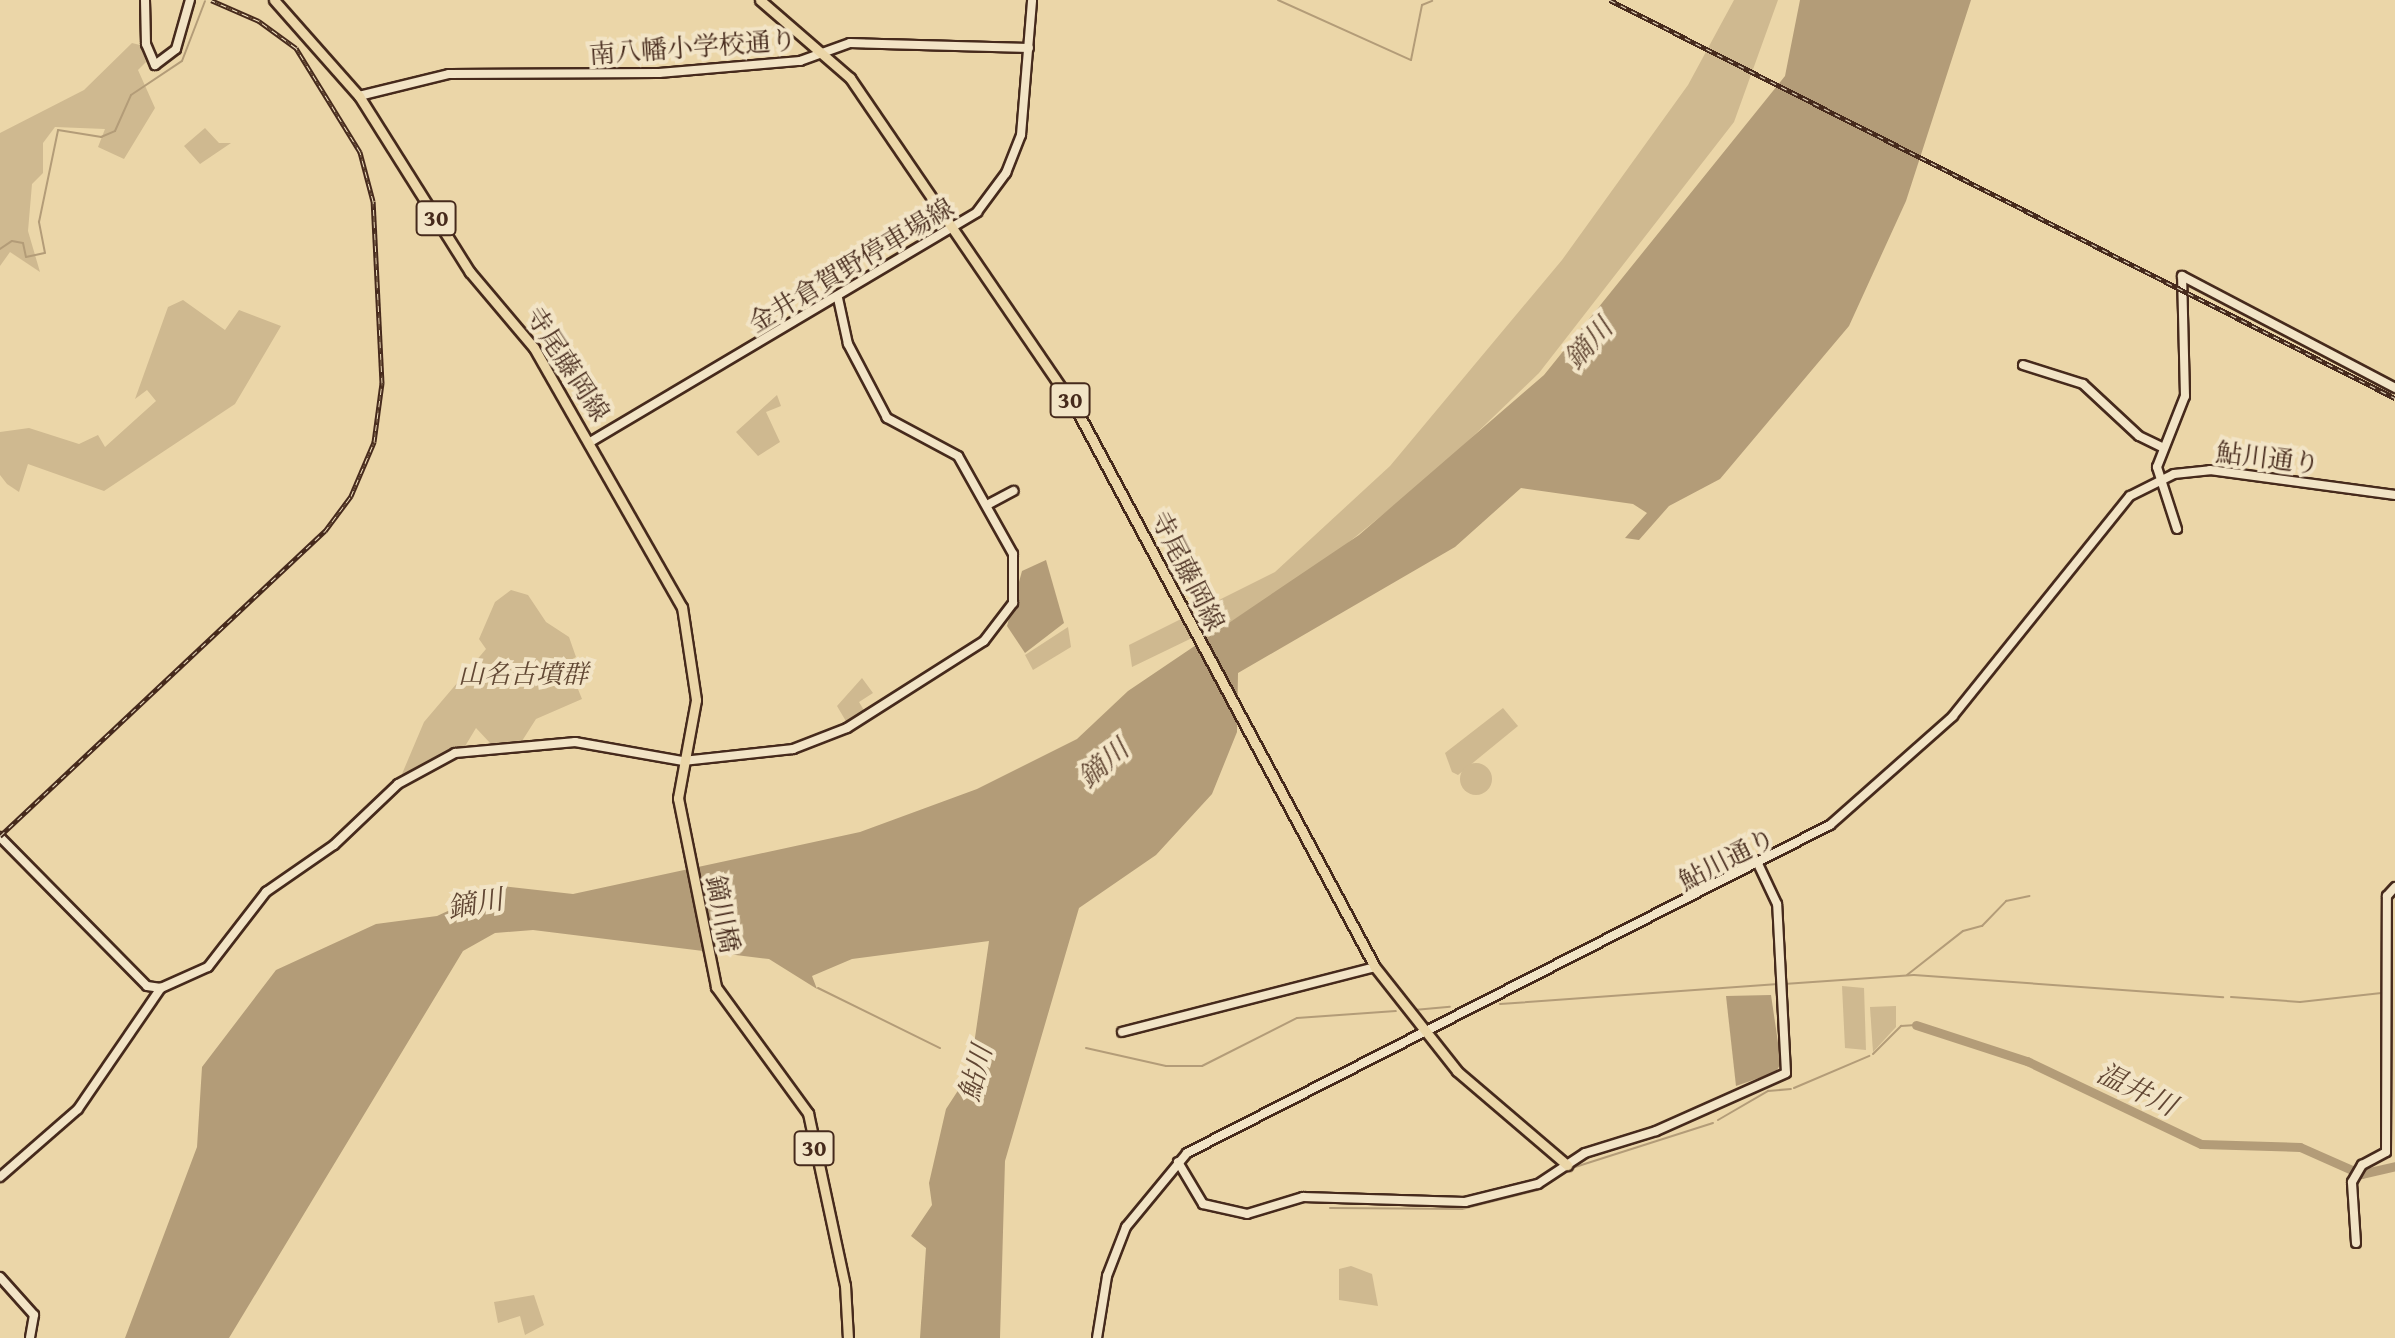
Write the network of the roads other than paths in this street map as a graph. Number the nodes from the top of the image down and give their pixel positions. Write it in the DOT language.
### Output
graph roads {
  1 [pos="145,0"];
  2 [pos="192,0"];
  3 [pos="274,0"];
  4 [pos="760,0"];
  5 [pos="1032,0"];
  6 [pos="1029,48"];
  7 [pos="827,52"];
  8 [pos="359,96"];
  9 [pos="955,228"];
  10 [pos="838,298"];
  11 [pos="2023,365"];
  12 [pos="2395,388"];
  13 [pos="592,441"];
  14 [pos="2162,447"];
  15 [pos="2159,480"];
  16 [pos="1013,491"];
  17 [pos="2395,495"];
  18 [pos="987,505"];
  19 [pos="2177,529"];
  20 [pos="683,761"];
  21 [pos="0,837"];
  22 [pos="688,853"];
  23 [pos="1759,866"];
  24 [pos="2395,887"];
  25 [pos="1375,967"];
  26 [pos="161,988"];
  27 [pos="1122,1032"];
  28 [pos="1421,1032"];
  29 [pos="1178,1162"];
  30 [pos="1567,1165"];
  31 [pos="0,1177"];
  32 [pos="2356,1243"];
  33 [pos="0,1277"];
  34 [pos="30,1338"];
  35 [pos="848,1338"];
  36 [pos="1097,1338"];
  1 -- 2 [label="street"];
  3 -- 8 [label="main road, 寺尾藤岡線 / 30"];
  4 -- 7 [label="main road, 寺尾藤岡線 / 30"];
  5 -- 6 [label="street, 金井倉賀野停車場線"];
  6 -- 7 [label="street, 南八幡小学校通り"];
  6 -- 9 [label="street, 金井倉賀野停車場線"];
  7 -- 8 [label="street, 南八幡小学校通り"];
  7 -- 9 [label="main road, 寺尾藤岡線 / 30"];
  8 -- 13 [label="main road, 寺尾藤岡線 / 30"];
  9 -- 10 [label="street, 金井倉賀野停車場線"];
  9 -- 25 [label="main road, 寺尾藤岡線 / 30"];
  10 -- 13 [label="street, 金井倉賀野停車場線"];
  10 -- 18 [label="street"];
  11 -- 14 [label="street"];
  12 -- 14 [label="street"];
  13 -- 20 [label="main road, 寺尾藤岡線 / 30"];
  14 -- 15 [label="street"];
  15 -- 17 [label="street, 鮎川通り"];
  15 -- 19 [label="street"];
  15 -- 23 [label="street, 鮎川通り"];
  16 -- 18 [label="street"];
  18 -- 20 [label="street"];
  20 -- 22 [label="main road, 寺尾藤岡線 / 30"];
  20 -- 26 [label="street"];
  21 -- 26 [label="street"];
  22 -- 35 [label="main road, 鏑川橋 / 30"];
  23 -- 28 [label="street, 鮎川通り"];
  23 -- 30 [label="street"];
  24 -- 32 [label="street"];
  25 -- 27 [label="street"];
  25 -- 28 [label="main road, 寺尾藤岡線 / 30"];
  26 -- 31 [label="street"];
  28 -- 29 [label="street, 鮎川通り"];
  28 -- 30 [label="main road, 寺尾藤岡線"];
  29 -- 30 [label="street"];
  29 -- 36 [label="street, 鮎川通り"];
  33 -- 34 [label="street"];
}
